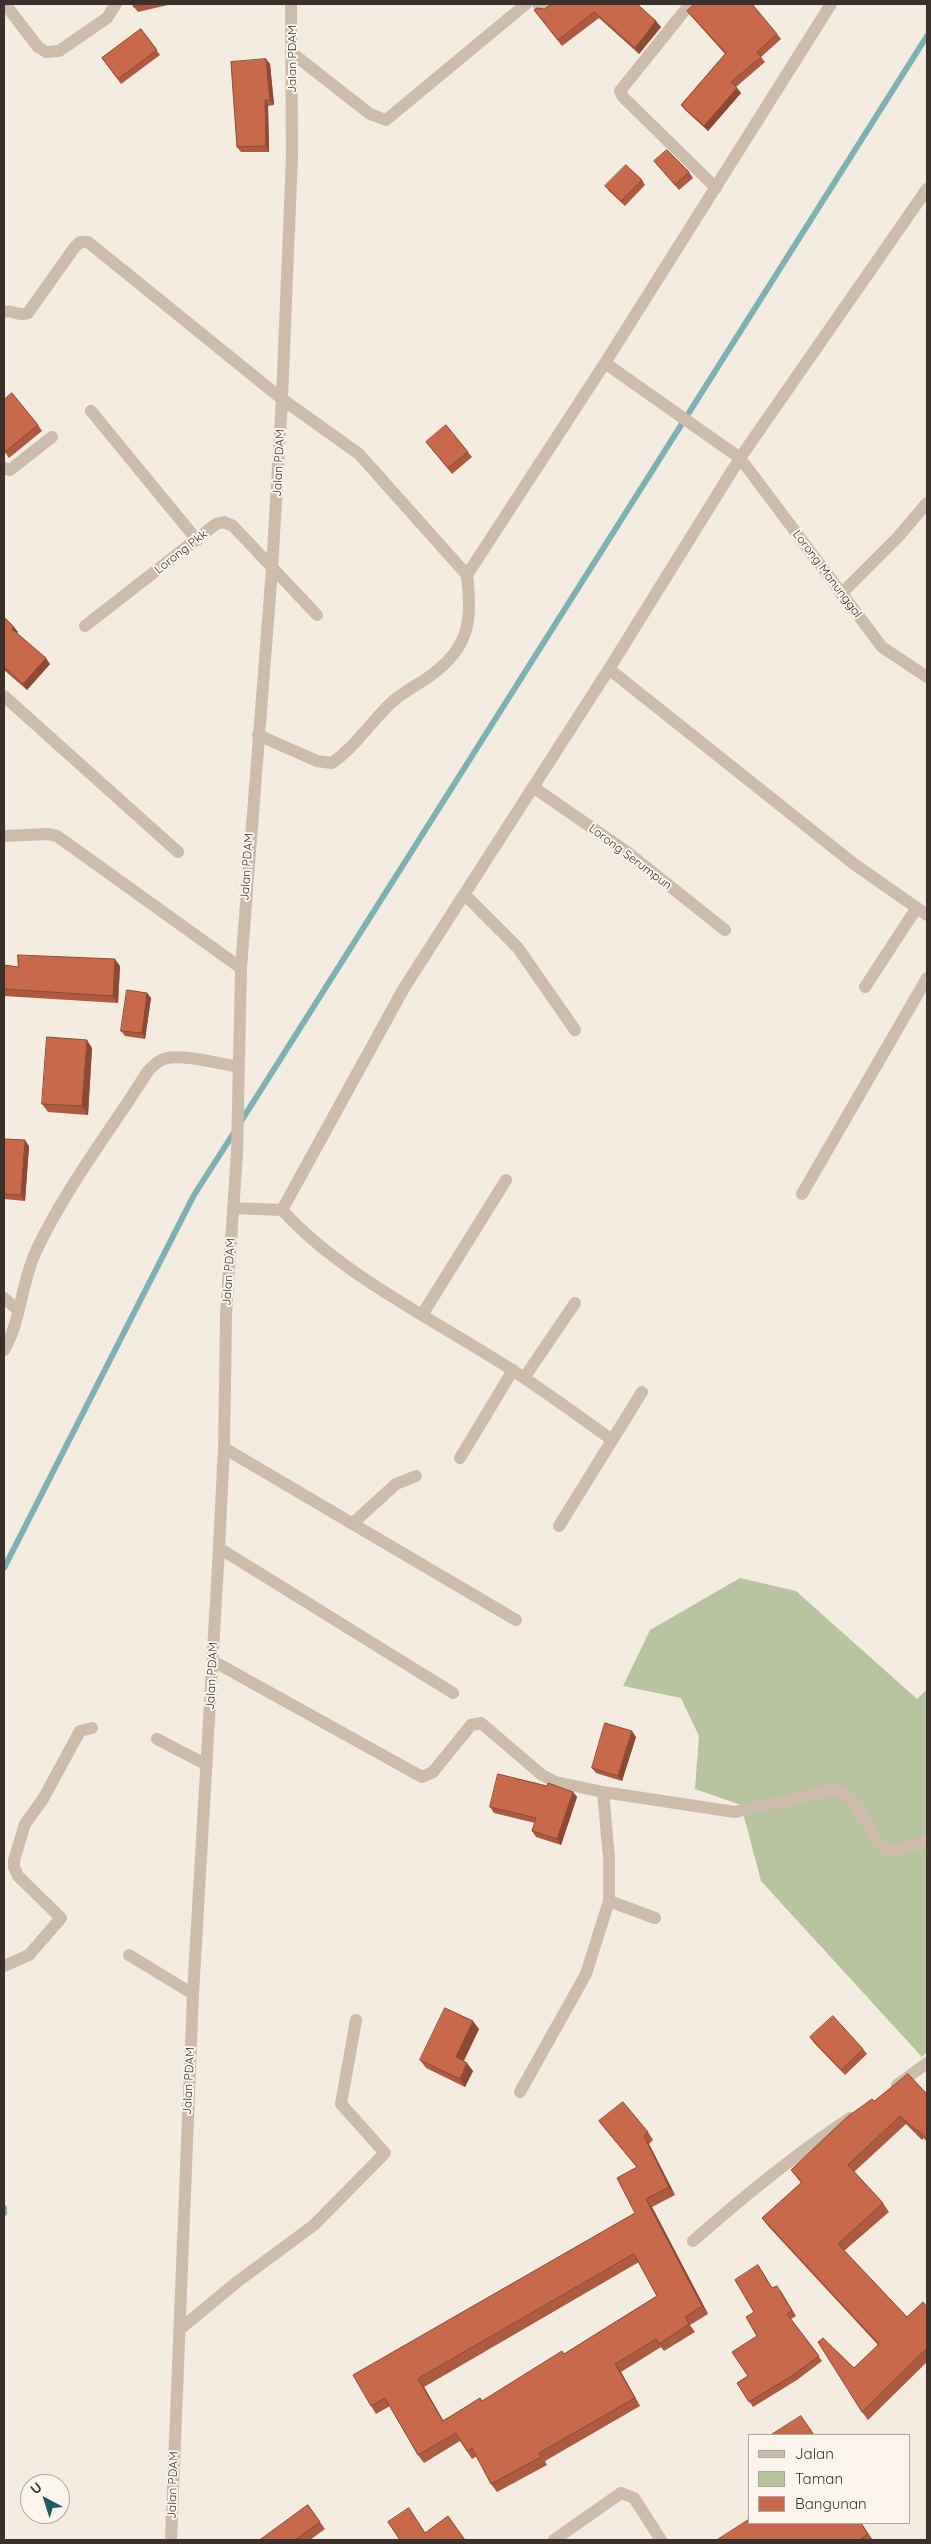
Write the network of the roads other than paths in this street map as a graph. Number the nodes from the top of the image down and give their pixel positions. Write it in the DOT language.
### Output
graph roads {
  1 [pos="5,4"];
  2 [pos="116,4"];
  3 [pos="291,4"];
  4 [pos="526,4"];
  5 [pos="538,4"];
  6 [pos="551,4"];
  7 [pos="690,4"];
  8 [pos="831,4"];
  9 [pos="292,53"];
  10 [pos="716,188"];
  11 [pos="927,189"];
  12 [pos="4,312"];
  13 [pos="605,363"];
  14 [pos="282,399"];
  15 [pos="91,410"];
  16 [pos="52,437"];
  17 [pos="740,458"];
  18 [pos="4,468"];
  19 [pos="927,503"];
  20 [pos="196,540"];
  21 [pos="272,569"];
  22 [pos="467,575"];
  23 [pos="841,594"];
  24 [pos="317,614"];
  25 [pos="85,626"];
  26 [pos="609,670"];
  27 [pos="927,677"];
  28 [pos="4,696"];
  29 [pos="258,735"];
  30 [pos="533,787"];
  31 [pos="4,836"];
  32 [pos="178,852"];
  33 [pos="465,895"];
  34 [pos="922,912"];
  35 [pos="725,930"];
  36 [pos="241,968"];
  37 [pos="927,978"];
  38 [pos="865,986"];
  39 [pos="575,1030"];
  40 [pos="239,1067"];
  41 [pos="506,1180"];
  42 [pos="802,1194"];
  43 [pos="233,1208"];
  44 [pos="282,1210"];
  45 [pos="4,1298"];
  46 [pos="575,1303"];
  47 [pos="18,1310"];
  48 [pos="422,1315"];
  49 [pos="4,1350"];
  50 [pos="513,1370"];
  51 [pos="524,1378"];
  52 [pos="642,1392"];
  53 [pos="612,1440"];
  54 [pos="224,1448"];
  55 [pos="460,1458"];
  56 [pos="416,1476"];
  57 [pos="352,1524"];
  58 [pos="559,1526"];
  59 [pos="219,1548"];
  60 [pos="516,1620"];
  61 [pos="213,1661"];
  62 [pos="453,1693"];
  63 [pos="92,1728"];
  64 [pos="157,1739"];
  65 [pos="207,1765"];
  66 [pos="603,1792"];
  67 [pos="927,1841"];
  68 [pos="609,1901"];
  69 [pos="655,1918"];
  70 [pos="129,1954"];
  71 [pos="8,1965"];
  72 [pos="193,1994"];
  73 [pos="356,2020"];
  74 [pos="927,2063"];
  75 [pos="520,2092"];
  76 [pos="884,2095"];
  77 [pos="862,2110"];
  78 [pos="693,2241"];
  79 [pos="180,2329"];
  80 [pos="171,2540"];
  81 [pos="554,2540"];
  82 [pos="661,2540"];
  1 -- 2 [label="street"];
  3 -- 9 [label="street, Jalan PDAM"];
  4 -- 9 [label="street"];
  5 -- 6 [label="street"];
  7 -- 10 [label="street"];
  8 -- 10 [label="street"];
  9 -- 14 [label="street, Jalan PDAM"];
  10 -- 13 [label="street"];
  11 -- 17 [label="street"];
  12 -- 14 [label="street"];
  13 -- 17 [label="street, Lorong Manunggal"];
  13 -- 22 [label="street"];
  14 -- 21 [label="street, Jalan PDAM"];
  14 -- 22 [label="street"];
  15 -- 20 [label="street"];
  16 -- 18 [label="street"];
  17 -- 23 [label="street, Lorong Manunggal"];
  17 -- 26 [label="street"];
  19 -- 23 [label="street"];
  20 -- 21 [label="street, Lorong Pkk"];
  20 -- 25 [label="street, Lorong Pkk"];
  21 -- 24 [label="street"];
  21 -- 29 [label="street, Jalan PDAM"];
  22 -- 29 [label="street"];
  23 -- 27 [label="street, Lorong Manunggal"];
  26 -- 30 [label="street"];
  26 -- 34 [label="street"];
  28 -- 32 [label="street"];
  29 -- 36 [label="street, Jalan PDAM"];
  30 -- 33 [label="street"];
  30 -- 35 [label="street, Lorong Serumpun"];
  31 -- 36 [label="street"];
  33 -- 39 [label="street"];
  33 -- 44 [label="street"];
  34 -- 38 [label="street"];
  36 -- 40 [label="street, Jalan PDAM"];
  37 -- 42 [label="street"];
  40 -- 43 [label="street, Jalan PDAM"];
  40 -- 47 [label="street"];
  41 -- 48 [label="street"];
  43 -- 44 [label="street"];
  43 -- 54 [label="street, Jalan PDAM"];
  44 -- 48 [label="street"];
  45 -- 47 [label="street"];
  46 -- 51 [label="street"];
  47 -- 49 [label="street"];
  48 -- 50 [label="street"];
  50 -- 51 [label="street"];
  50 -- 55 [label="street"];
  51 -- 53 [label="street"];
  52 -- 53 [label="street"];
  53 -- 58 [label="street"];
  54 -- 57 [label="street"];
  54 -- 59 [label="street, Jalan PDAM"];
  56 -- 57 [label="street"];
  57 -- 60 [label="street"];
  59 -- 61 [label="street, Jalan PDAM"];
  59 -- 62 [label="street"];
  61 -- 65 [label="street, Jalan PDAM"];
  61 -- 66 [label="street"];
  63 -- 71 [label="street"];
  64 -- 65 [label="street"];
  65 -- 72 [label="street, Jalan PDAM"];
  66 -- 67 [label="street"];
  66 -- 68 [label="street"];
  68 -- 69 [label="street"];
  68 -- 75 [label="street"];
  70 -- 72 [label="street"];
  72 -- 79 [label="street, Jalan PDAM"];
  73 -- 79 [label="street"];
  74 -- 76 [label="street"];
  77 -- 78 [label="street"];
  79 -- 80 [label="street, Jalan PDAM"];
  81 -- 82 [label="street"];
}
